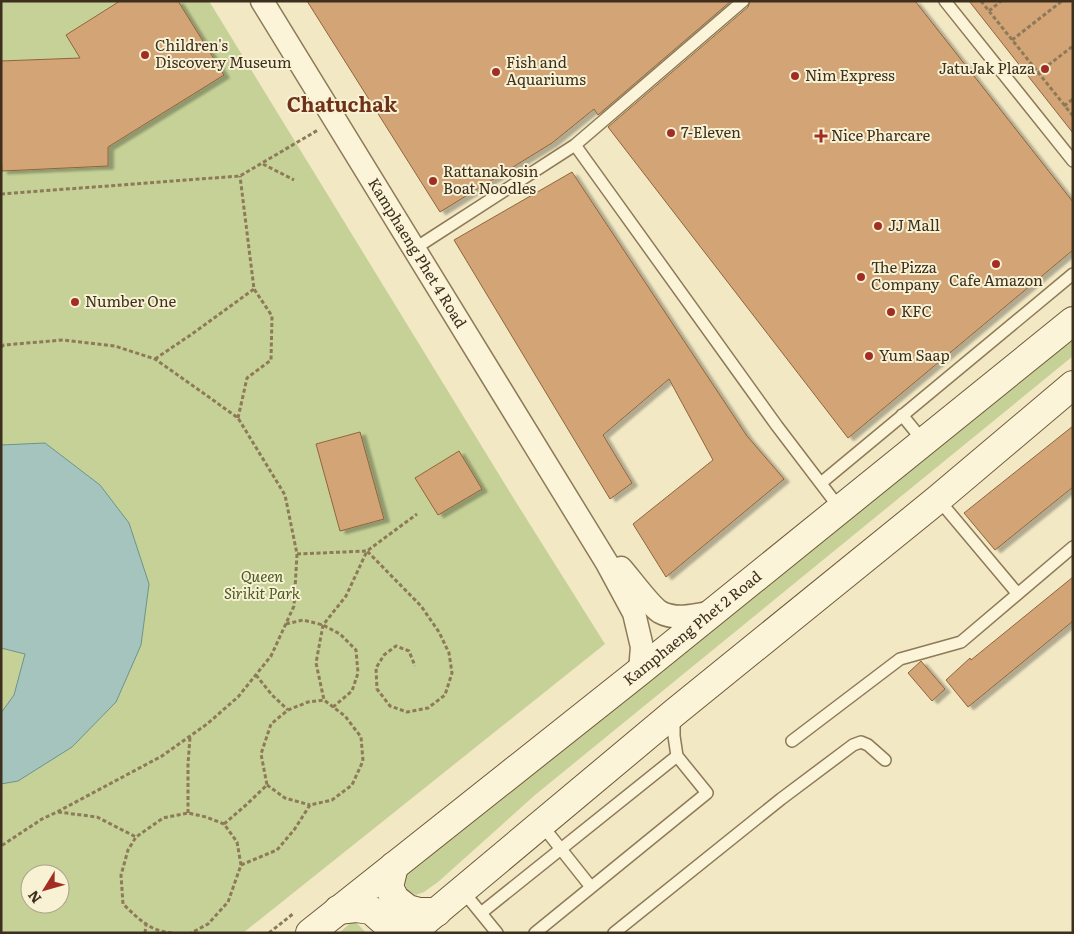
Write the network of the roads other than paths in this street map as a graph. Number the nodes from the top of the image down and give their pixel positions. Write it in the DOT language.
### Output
graph roads {
  1 [pos="262,1"];
  2 [pos="743,1"];
  3 [pos="945,1"];
  4 [pos="575,145"];
  5 [pos="1073,161"];
  6 [pos="414,249"];
  7 [pos="1073,274"];
  8 [pos="1073,321"];
  9 [pos="1073,386"];
  10 [pos="902,415"];
  11 [pos="924,442"];
  12 [pos="821,483"];
  13 [pos="938,499"];
  14 [pos="572,507"];
  15 [pos="841,510"];
  16 [pos="1073,547"];
  17 [pos="1018,593"];
  18 [pos="714,612"];
  19 [pos="640,671"];
  20 [pos="674,713"];
  21 [pos="792,741"];
  22 [pos="677,756"];
  23 [pos="886,760"];
  24 [pos="541,824"];
  25 [pos="560,849"];
  26 [pos="394,866"];
  27 [pos="592,887"];
  28 [pos="462,890"];
  29 [pos="338,910"];
  30 [pos="437,912"];
  31 [pos="481,914"];
  32 [pos="310,933"];
  33 [pos="397,933"];
  34 [pos="410,933"];
  35 [pos="497,933"];
  36 [pos="535,933"];
  37 [pos="614,933"];
  1 -- 6 [label="street, Kamphaeng Phet 4 Road"];
  2 -- 4 [label="lane"];
  3 -- 5 [label="lane"];
  4 -- 6 [label="lane"];
  4 -- 12 [label="lane"];
  6 -- 14 [label="street, Kamphaeng Phet 4 Road"];
  7 -- 10 [label="lane"];
  8 -- 11 [label="main road, Kamphaeng Phet 2 Road"];
  9 -- 13 [label="main road"];
  10 -- 11 [label="lane"];
  10 -- 12 [label="lane"];
  11 -- 15 [label="main road, Kamphaeng Phet 2 Road"];
  12 -- 15 [label="lane"];
  13 -- 17 [label="lane"];
  13 -- 20 [label="main road"];
  14 -- 18 [label="street, Kamphaeng Phet 4 Road"];
  14 -- 19 [label="street, Kamphaeng Phet 4 Road"];
  15 -- 18 [label="main road, Kamphaeng Phet 2 Road"];
  16 -- 17 [label="lane"];
  17 -- 21 [label="lane"];
  18 -- 19 [label="main road, Kamphaeng Phet 2 Road"];
  19 -- 26 [label="main road, Kamphaeng Phet 2 Road"];
  20 -- 22 [label="lane"];
  20 -- 24 [label="main road"];
  22 -- 25 [label="lane"];
  22 -- 27 [label="lane"];
  23 -- 37 [label="lane"];
  24 -- 25 [label="lane"];
  24 -- 28 [label="main road"];
  25 -- 27 [label="lane"];
  25 -- 31 [label="lane"];
  26 -- 29 [label="main road, Kamphaeng Phet 2 Road"];
  26 -- 30 [label="main road"];
  27 -- 36 [label="lane"];
  28 -- 30 [label="main road"];
  28 -- 31 [label="lane"];
  29 -- 32 [label="main road, Kamphaeng Phet 2 Road"];
  29 -- 33 [label="main road"];
  30 -- 34 [label="main road"];
  31 -- 35 [label="lane"];
}
